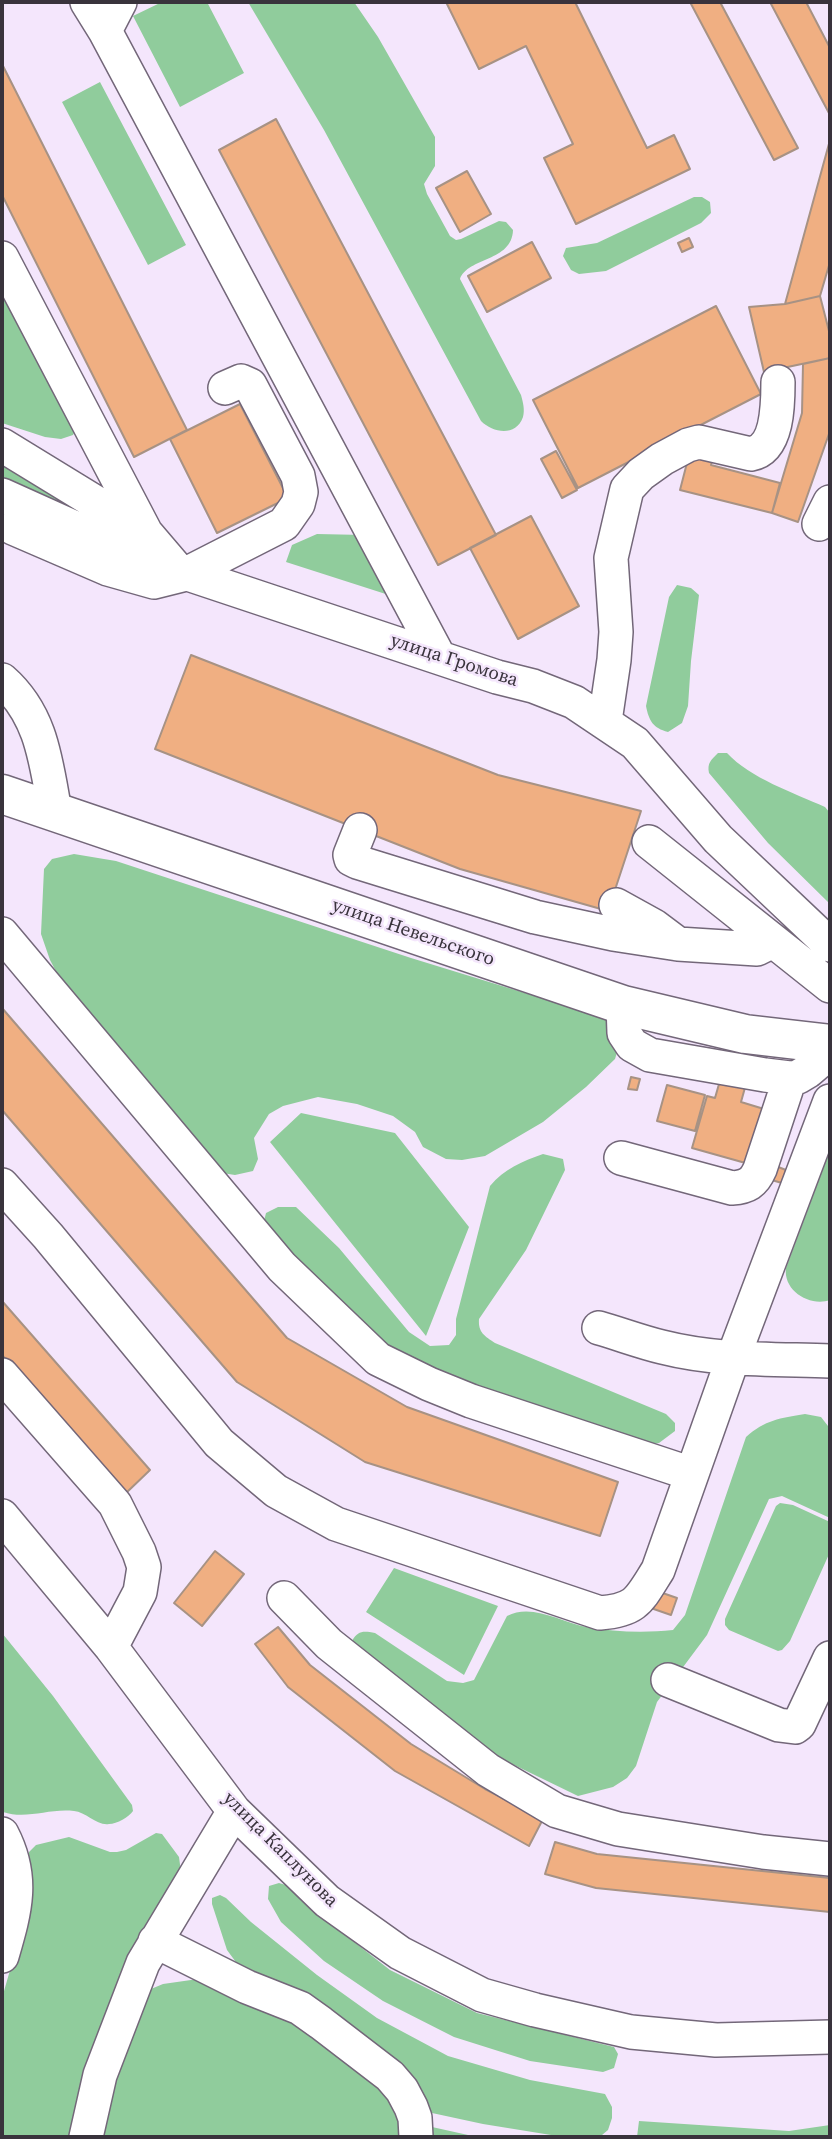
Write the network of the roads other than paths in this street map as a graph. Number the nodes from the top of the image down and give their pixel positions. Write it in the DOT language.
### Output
graph roads {
  1 [pos="87,2"];
  2 [pos="120,2"];
  3 [pos="105,31"];
  4 [pos="2,258"];
  5 [pos="778,382"];
  6 [pos="225,388"];
  7 [pos="2,445"];
  8 [pos="7,501"];
  9 [pos="146,533"];
  10 [pos="182,572"];
  11 [pos="439,657"];
  12 [pos="2,680"];
  13 [pos="605,721"];
  14 [pos="2,794"];
  15 [pos="55,812"];
  16 [pos="360,830"];
  17 [pos="649,842"];
  18 [pos="616,905"];
  19 [pos="2,934"];
  20 [pos="773,941"];
  21 [pos="678,944"];
  22 [pos="830,945"];
  23 [pos="830,986"];
  24 [pos="623,1004"];
  25 [pos="830,1045"];
  26 [pos="790,1078"];
  27 [pos="830,1101"];
  28 [pos="621,1158"];
  29 [pos="2,1185"];
  30 [pos="599,1328"];
  31 [pos="733,1358"];
  32 [pos="830,1361"];
  33 [pos="2,1375"];
  34 [pos="692,1474"];
  35 [pos="2,1516"];
  36 [pos="284,1598"];
  37 [pos="111,1647"];
  38 [pos="830,1658"];
  39 [pos="668,1680"];
  40 [pos="234,1811"];
  41 [pos="2,1834"];
  42 [pos="830,1859"];
  43 [pos="155,1941"];
  44 [pos="2,1956"];
  45 [pos="830,2038"];
  46 [pos="86,2137"];
  47 [pos="415,2137"];
  1 -- 3 [label="street"];
  2 -- 3 [label="street"];
  3 -- 11 [label="street"];
  4 -- 9 [label="street"];
  5 -- 13 [label="street"];
  6 -- 10 [label="street"];
  7 -- 9 [label="street"];
  8 -- 10 [label="street"];
  9 -- 10 [label="street"];
  10 -- 11 [label="street, улица Громова"];
  11 -- 13 [label="street, улица Громова"];
  12 -- 15 [label="street"];
  13 -- 22 [label="street, улица Громова"];
  14 -- 15 [label="main road, улица Невельского"];
  15 -- 24 [label="main road, улица Невельского"];
  16 -- 21 [label="street"];
  17 -- 20 [label="street"];
  18 -- 21 [label="street"];
  19 -- 34 [label="street"];
  20 -- 21 [label="street"];
  20 -- 23 [label="street"];
  24 -- 25 [label="main road, улица Невельского"];
  24 -- 26 [label="street"];
  25 -- 26 [label="street"];
  26 -- 28 [label="street"];
  27 -- 31 [label="street"];
  29 -- 34 [label="street"];
  30 -- 31 [label="street"];
  31 -- 32 [label="street"];
  31 -- 34 [label="street"];
  33 -- 37 [label="street"];
  35 -- 37 [label="street, улица Каплунова"];
  36 -- 42 [label="street"];
  37 -- 40 [label="street, улица Каплунова"];
  38 -- 39 [label="street"];
  40 -- 43 [label="street"];
  40 -- 45 [label="street, улица Каплунова"];
  41 -- 44 [label="street"];
  43 -- 46 [label="street"];
  43 -- 47 [label="street"];
}
